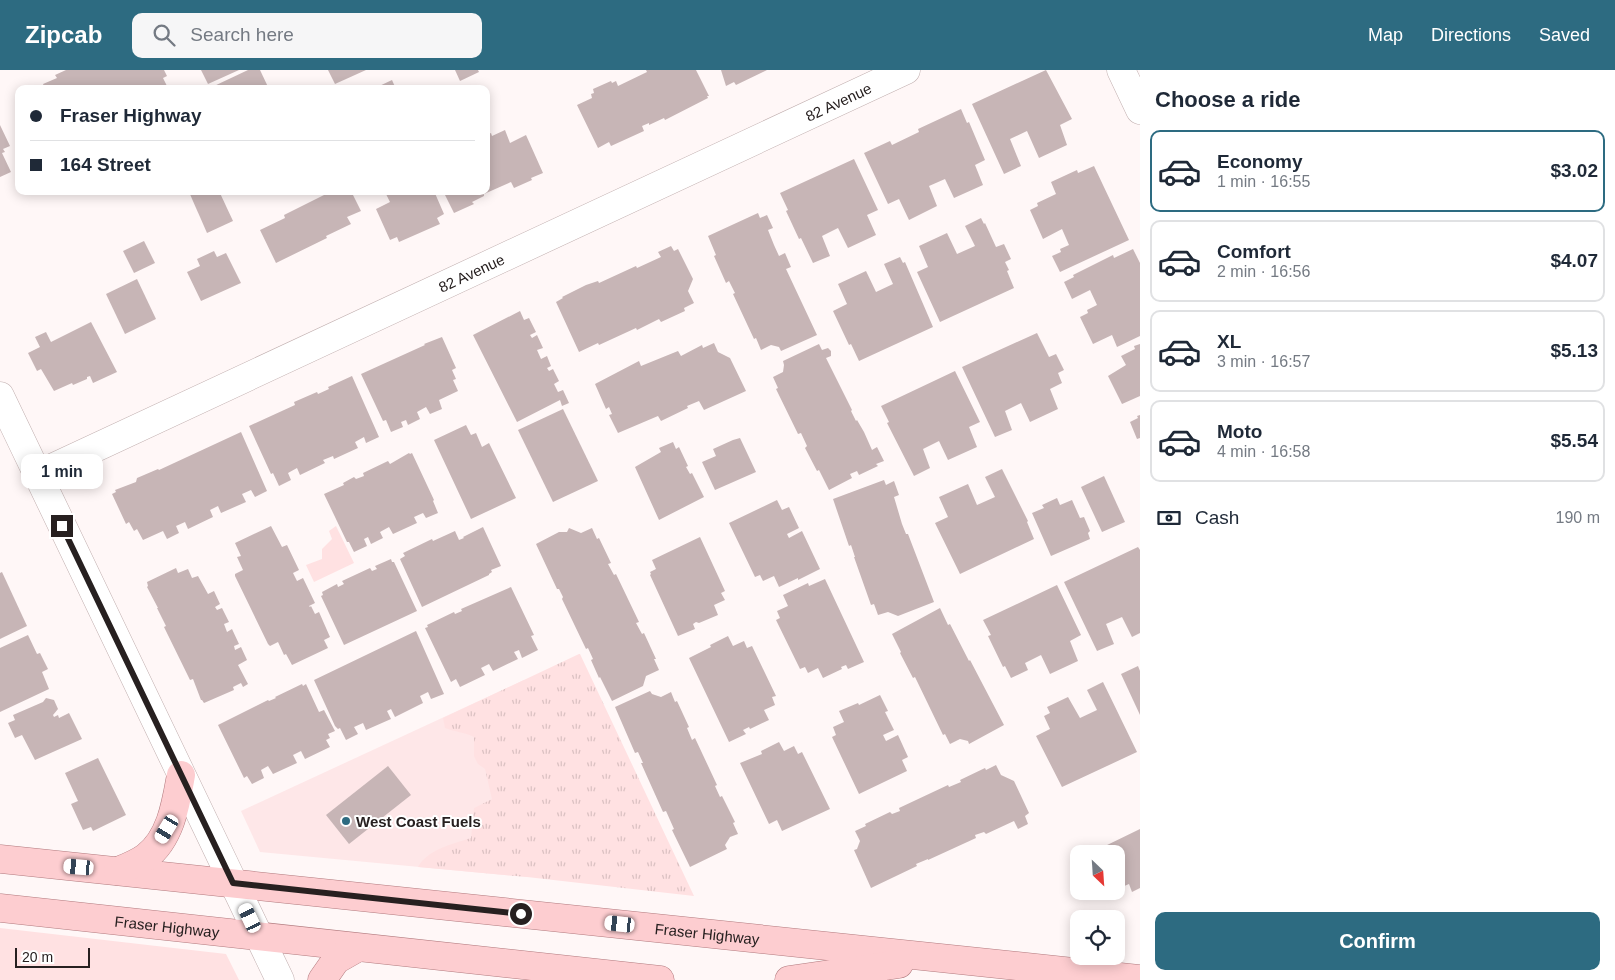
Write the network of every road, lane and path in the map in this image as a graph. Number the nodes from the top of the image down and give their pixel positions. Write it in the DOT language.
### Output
graph roads {
  1 [pos="906,70"];
  2 [pos="1121,70"];
  3 [pos="1140,110"];
  4 [pos="0,396"];
  5 [pos="37,475"];
  6 [pos="181,775"];
  7 [pos="0,859"];
  8 [pos="118,871"];
  9 [pos="233,883"];
  10 [pos="0,908"];
  11 [pos="258,936"];
  12 [pos="357,948"];
  13 [pos="938,958"];
  14 [pos="1140,979"];
  15 [pos="280,980"];
  16 [pos="322,980"];
  17 [pos="660,980"];
  18 [pos="789,980"];
  1 -- 5 [label="street, 82 Avenue"];
  2 -- 3 [label="street"];
  4 -- 5 [label="street"];
  5 -- 6 [label="street"];
  6 -- 8 [label="main road"];
  6 -- 9 [label="street"];
  7 -- 8 [label="main road, Fraser Highway"];
  8 -- 9 [label="main road, Fraser Highway"];
  9 -- 11 [label="street"];
  9 -- 13 [label="main road, Fraser Highway"];
  10 -- 11 [label="main road, Fraser Highway"];
  11 -- 12 [label="main road, Fraser Highway"];
  11 -- 15 [label="street"];
  12 -- 16 [label="main road"];
  12 -- 17 [label="main road, Fraser Highway"];
  13 -- 14 [label="main road, Fraser Highway"];
  13 -- 18 [label="main road, Fraser Highway"];
}
